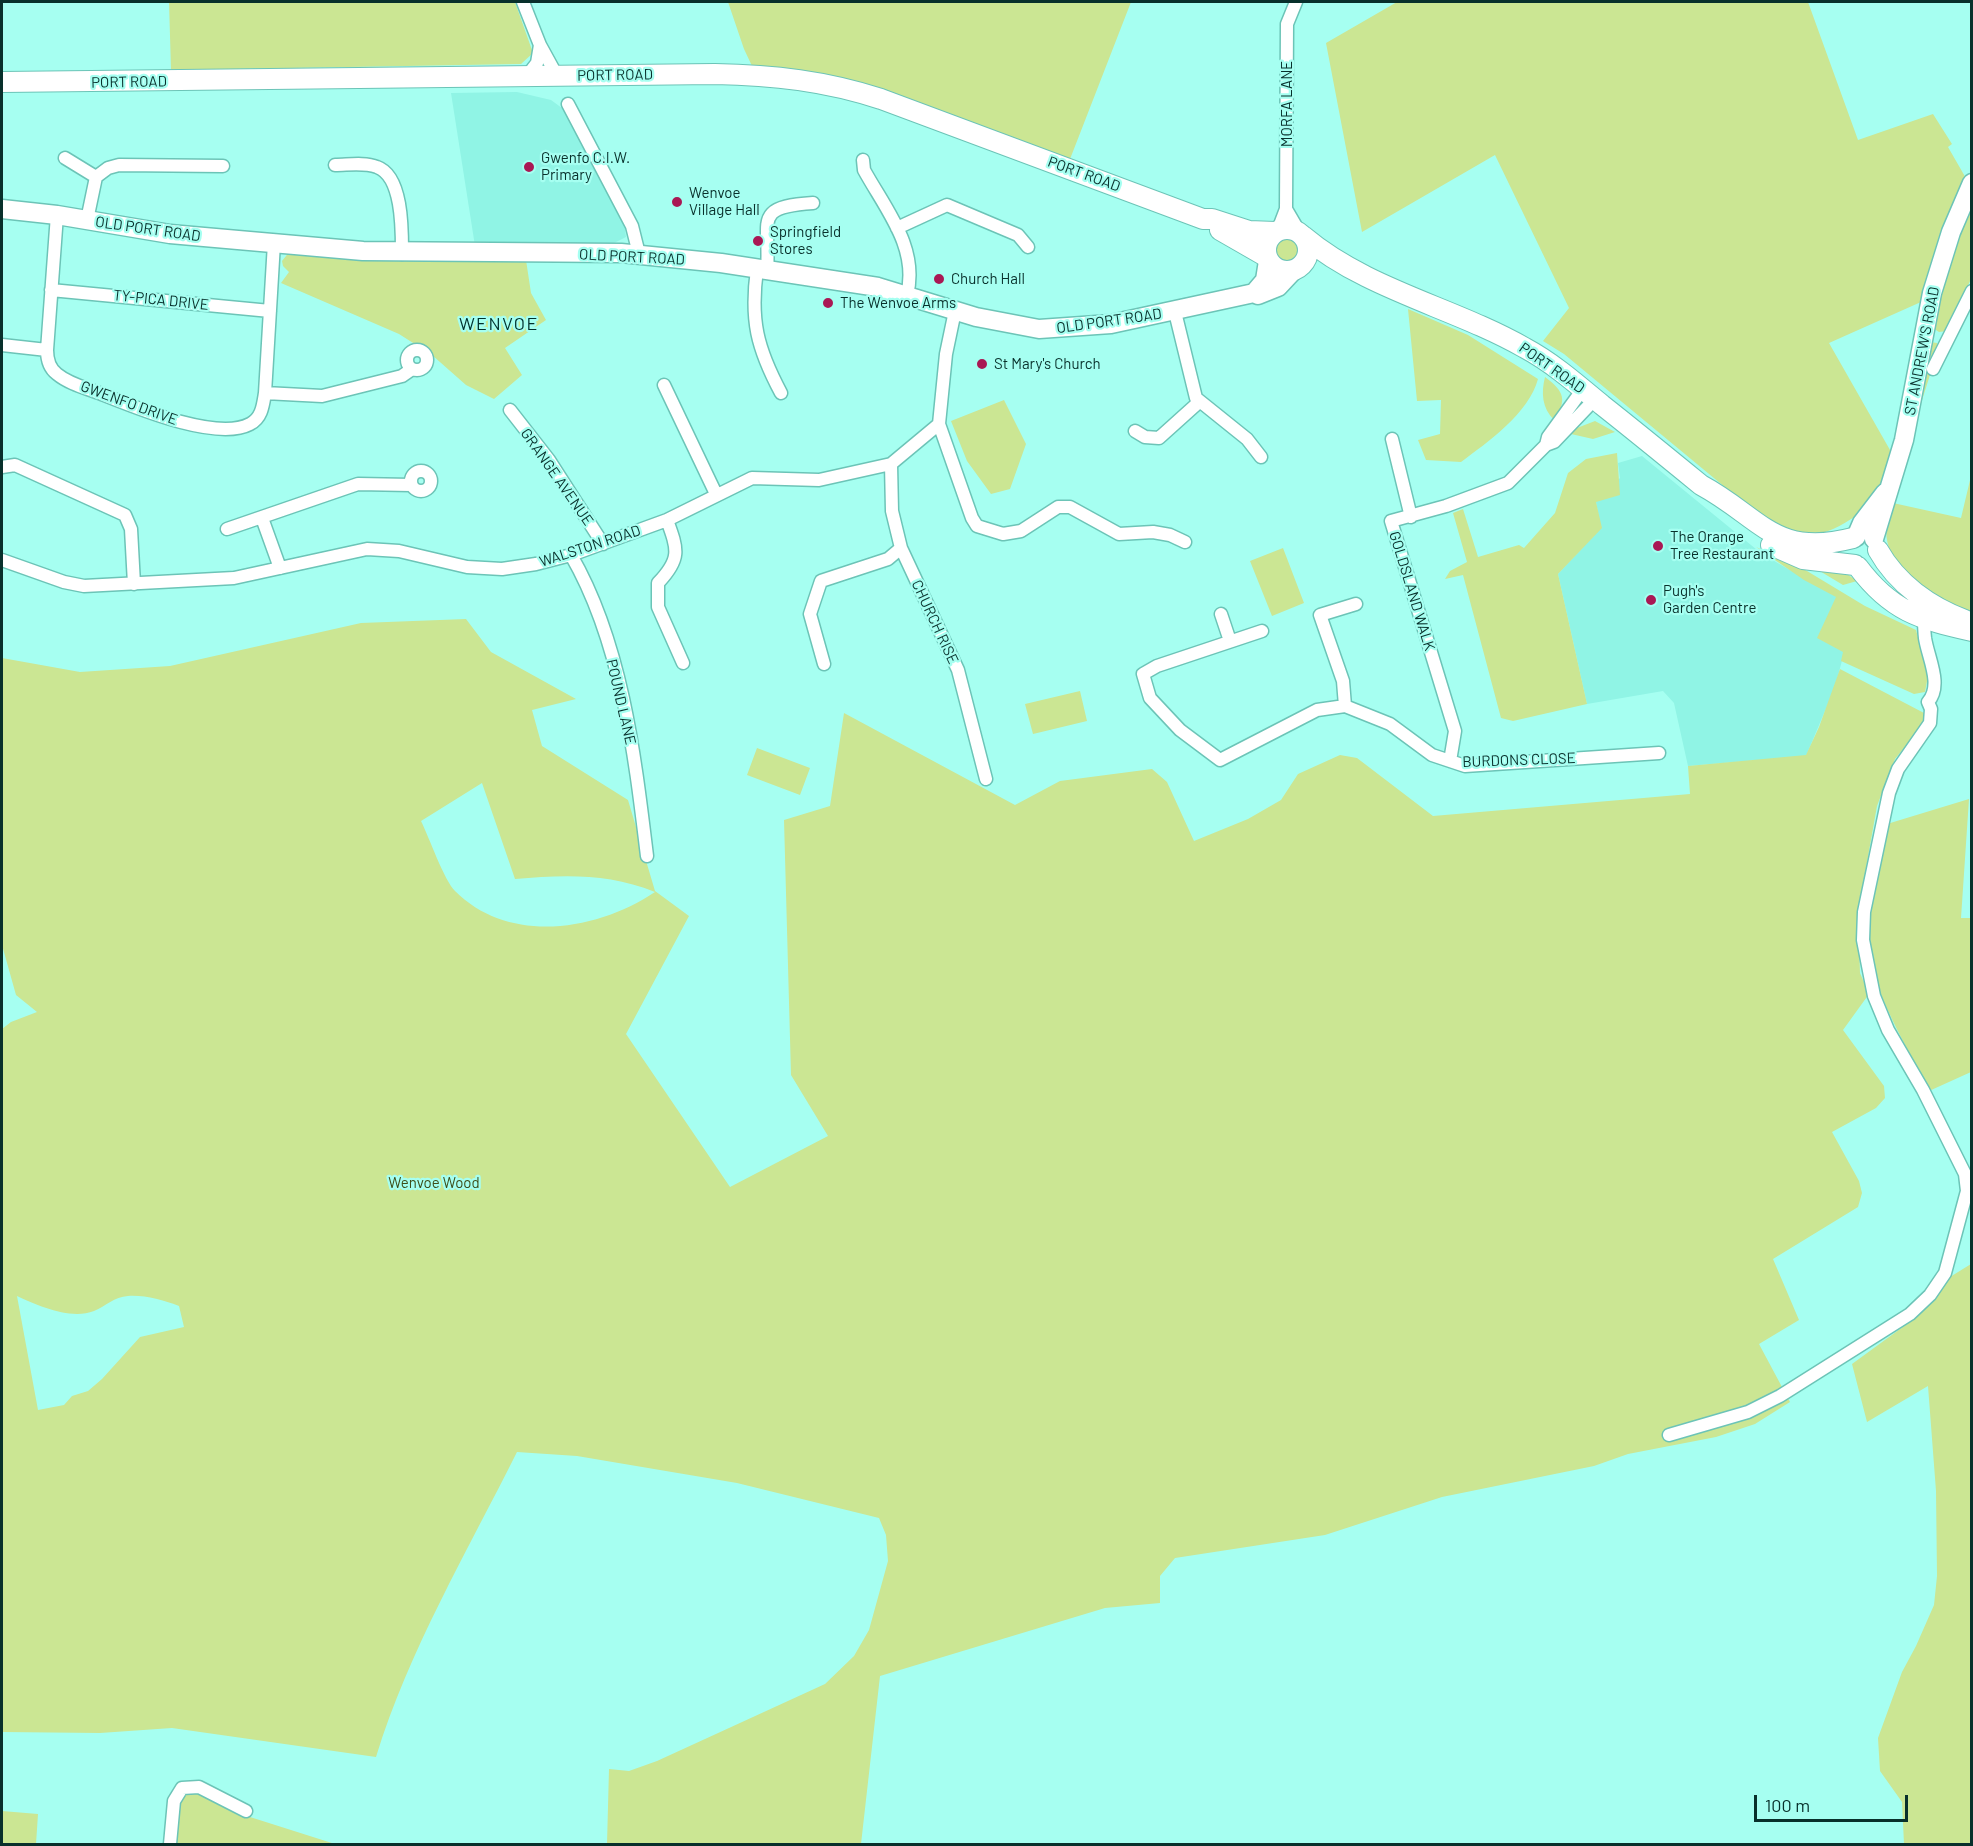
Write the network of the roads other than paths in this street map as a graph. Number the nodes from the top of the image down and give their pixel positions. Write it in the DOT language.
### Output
graph roads {
  1 [pos="523,2"];
  2 [pos="1296,2"];
  3 [pos="540,45"];
  4 [pos="527,76"];
  5 [pos="557,76"];
  6 [pos="2,82"];
  7 [pos="568,104"];
  8 [pos="65,158"];
  9 [pos="863,160"];
  10 [pos="334,165"];
  11 [pos="223,166"];
  12 [pos="96,177"];
  13 [pos="1971,183"];
  14 [pos="813,203"];
  15 [pos="2,209"];
  16 [pos="1286,209"];
  17 [pos="57,215"];
  18 [pos="1203,219"];
  19 [pos="87,220"];
  20 [pos="897,228"];
  21 [pos="1277,231"];
  22 [pos="1301,234"];
  23 [pos="274,243"];
  24 [pos="1028,247"];
  25 [pos="402,254"];
  26 [pos="639,254"];
  27 [pos="1268,259"];
  28 [pos="1296,269"];
  29 [pos="762,270"];
  30 [pos="1382,285"];
  31 [pos="51,290"];
  32 [pos="1971,291"];
  33 [pos="1254,293"];
  34 [pos="907,295"];
  35 [pos="270,311"];
  36 [pos="955,311"];
  37 [pos="1175,312"];
  38 [pos="1922,335"];
  39 [pos="1947,339"];
  40 [pos="2,345"];
  41 [pos="47,350"];
  42 [pos="412,369"];
  43 [pos="1933,369"];
  44 [pos="664,385"];
  45 [pos="264,393"];
  46 [pos="781,393"];
  47 [pos="1589,394"];
  48 [pos="1199,402"];
  49 [pos="510,410"];
  50 [pos="939,424"];
  51 [pos="1135,431"];
  52 [pos="1392,439"];
  53 [pos="1262,457"];
  54 [pos="891,464"];
  55 [pos="2,467"];
  56 [pos="411,485"];
  57 [pos="1701,485"];
  58 [pos="716,494"];
  59 [pos="1411,517"];
  60 [pos="262,518"];
  61 [pos="667,520"];
  62 [pos="227,529"];
  63 [pos="1865,541"];
  64 [pos="1185,542"];
  65 [pos="603,544"];
  66 [pos="901,548"];
  67 [pos="572,555"];
  68 [pos="2,560"];
  69 [pos="1856,566"];
  70 [pos="280,568"];
  71 [pos="134,584"];
  72 [pos="1905,584"];
  73 [pos="1356,604"];
  74 [pos="1221,614"];
  75 [pos="1924,619"];
  76 [pos="1971,622"];
  77 [pos="1262,631"];
  78 [pos="1971,631"];
  79 [pos="1230,641"];
  80 [pos="683,663"];
  81 [pos="824,664"];
  82 [pos="1345,706"];
  83 [pos="1659,753"];
  84 [pos="1450,761"];
  85 [pos="986,779"];
  86 [pos="647,856"];
  87 [pos="1669,1435"];
  88 [pos="246,1811"];
  89 [pos="170,1845"];
  1 -- 3 [label="street"];
  2 -- 16 [label="street, MORFA LANE"];
  3 -- 4 [label="street"];
  3 -- 5 [label="street"];
  4 -- 5 [label="main road, PORT ROAD"];
  4 -- 6 [label="main road, PORT ROAD"];
  5 -- 18 [label="main road, PORT ROAD"];
  7 -- 26 [label="street"];
  8 -- 12 [label="street"];
  9 -- 20 [label="street"];
  10 -- 25 [label="street"];
  11 -- 12 [label="street"];
  12 -- 19 [label="street"];
  13 -- 38 [label="street, ST ANDREW'S ROAD"];
  14 -- 29 [label="street"];
  15 -- 17 [label="street, OLD PORT ROAD"];
  16 -- 21 [label="street, MORFA LANE"];
  16 -- 22 [label="street"];
  17 -- 19 [label="street, OLD PORT ROAD"];
  17 -- 31 [label="street, GWENFO DRIVE"];
  18 -- 21 [label="main road, PORT ROAD"];
  18 -- 27 [label="main road, PORT ROAD"];
  19 -- 23 [label="street, OLD PORT ROAD"];
  20 -- 24 [label="street"];
  20 -- 34 [label="street"];
  21 -- 22 [label="main road, PORT ROAD"];
  21 -- 27 [label="main road"];
  22 -- 28 [label="main road"];
  22 -- 30 [label="main road, PORT ROAD"];
  23 -- 25 [label="street, OLD PORT ROAD"];
  23 -- 35 [label="street, GWENFO DRIVE"];
  25 -- 26 [label="street, OLD PORT ROAD"];
  26 -- 29 [label="street, OLD PORT ROAD"];
  27 -- 28 [label="main road, PORT ROAD"];
  27 -- 33 [label="street"];
  28 -- 30 [label="main road, PORT ROAD"];
  28 -- 33 [label="street, OLD PORT ROAD"];
  29 -- 34 [label="street, OLD PORT ROAD"];
  29 -- 46 [label="street"];
  30 -- 47 [label="main road, PORT ROAD"];
  31 -- 35 [label="street, TY-PICA DRIVE"];
  31 -- 41 [label="street, GWENFO DRIVE"];
  32 -- 39 [label="street"];
  33 -- 37 [label="street, OLD PORT ROAD"];
  34 -- 36 [label="street, OLD PORT ROAD"];
  35 -- 45 [label="street, GWENFO DRIVE"];
  36 -- 37 [label="street, OLD PORT ROAD"];
  36 -- 50 [label="street"];
  37 -- 48 [label="street"];
  38 -- 39 [label="street"];
  38 -- 63 [label="street, ST ANDREW'S ROAD"];
  39 -- 43 [label="street"];
  40 -- 41 [label="street"];
  41 -- 45 [label="street, GWENFO DRIVE"];
  42 -- 45 [label="street"];
  44 -- 58 [label="street"];
  47 -- 57 [label="main road, PORT ROAD"];
  47 -- 59 [label="street, GOLDSLAND WALK"];
  48 -- 51 [label="street"];
  48 -- 53 [label="street"];
  49 -- 65 [label="street, GRANGE AVENUE"];
  50 -- 54 [label="street, WALSTON ROAD"];
  50 -- 64 [label="street"];
  52 -- 59 [label="street"];
  54 -- 58 [label="street, WALSTON ROAD"];
  54 -- 66 [label="street, CHURCH RISE"];
  55 -- 71 [label="street"];
  56 -- 60 [label="street"];
  57 -- 63 [label="main road, PORT ROAD"];
  57 -- 69 [label="main road, PORT ROAD"];
  58 -- 61 [label="street, WALSTON ROAD"];
  59 -- 84 [label="street, GOLDSLAND WALK"];
  60 -- 62 [label="street"];
  60 -- 70 [label="street"];
  61 -- 65 [label="street, WALSTON ROAD"];
  61 -- 80 [label="street"];
  63 -- 69 [label="main road"];
  63 -- 69 [label="main road"];
  63 -- 72 [label="main road"];
  65 -- 67 [label="street, WALSTON ROAD"];
  66 -- 81 [label="street"];
  66 -- 85 [label="street, CHURCH RISE"];
  67 -- 70 [label="street, WALSTON ROAD"];
  67 -- 86 [label="street, POUND LANE"];
  68 -- 71 [label="street, WALSTON ROAD"];
  69 -- 75 [label="main road"];
  70 -- 71 [label="street, WALSTON ROAD"];
  72 -- 75 [label="street"];
  72 -- 76 [label="main road"];
  73 -- 82 [label="street"];
  74 -- 79 [label="street"];
  75 -- 78 [label="main road"];
  75 -- 87 [label="street"];
  77 -- 79 [label="street"];
  79 -- 82 [label="street"];
  82 -- 84 [label="street, BURDONS CLOSE"];
  83 -- 84 [label="street, BURDONS CLOSE"];
  88 -- 89 [label="street"];
}
